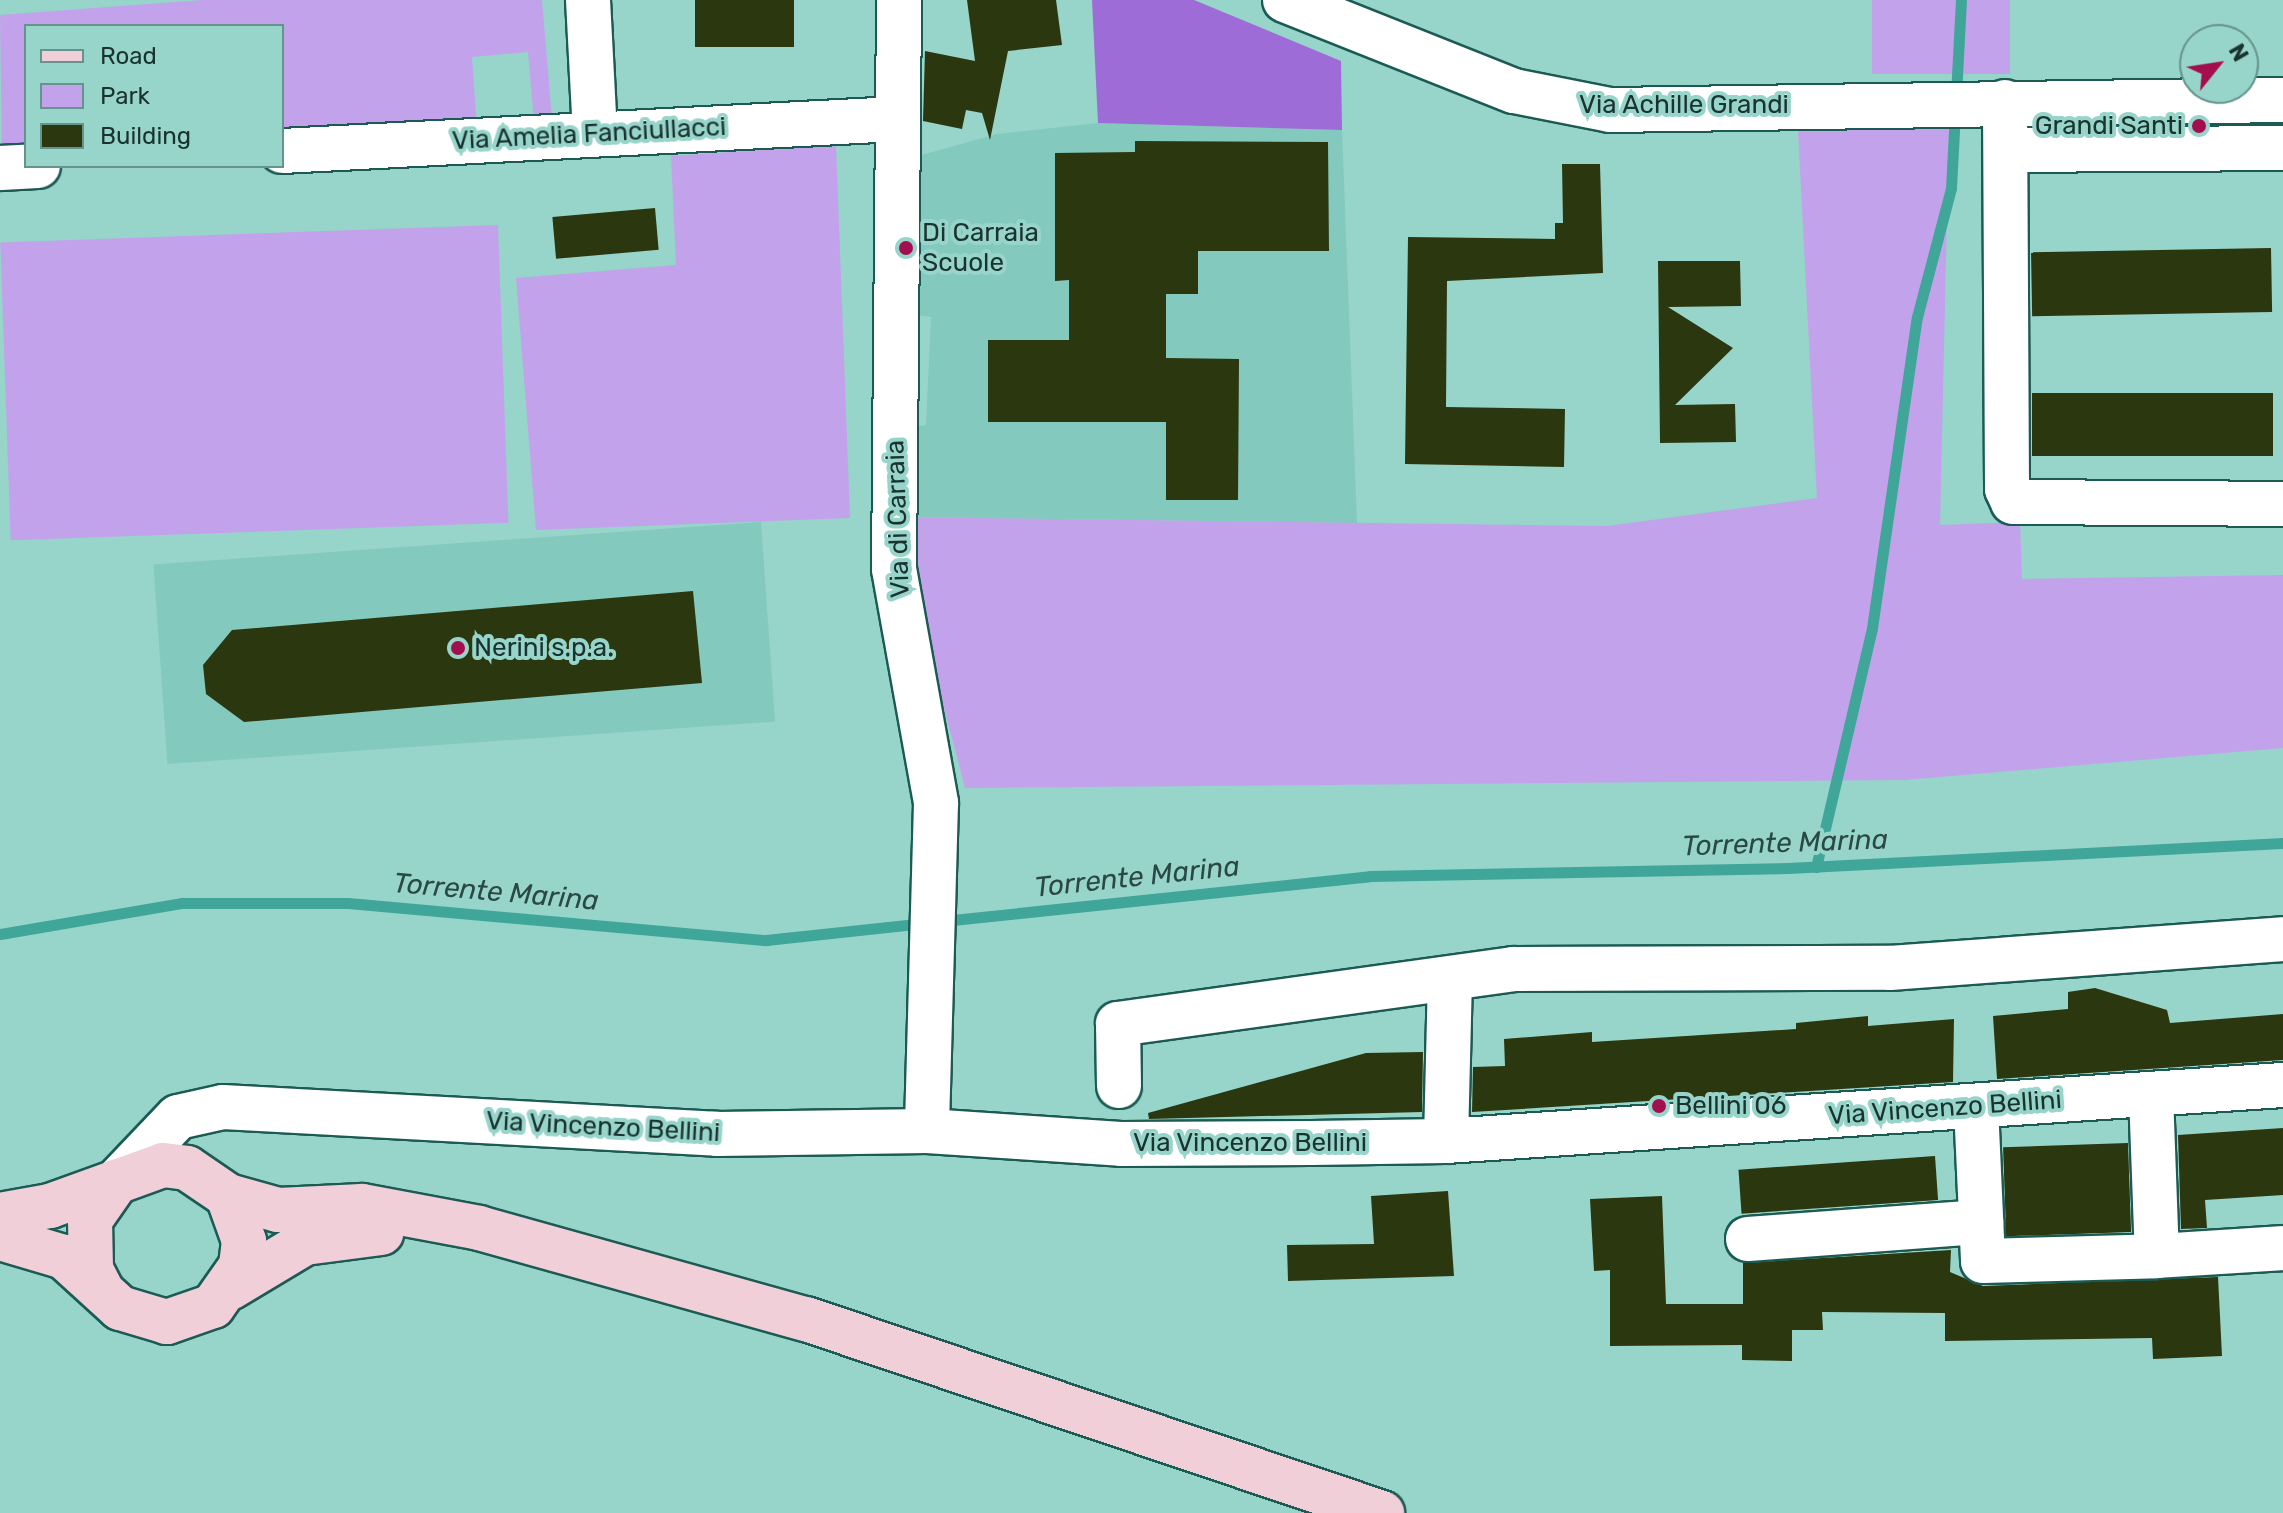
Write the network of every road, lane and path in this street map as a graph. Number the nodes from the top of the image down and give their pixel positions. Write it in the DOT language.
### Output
graph roads {
  1 [pos="588,0"];
  2 [pos="899,0"];
  3 [pos="1285,0"];
  4 [pos="1334,10"];
  5 [pos="2283,100"];
  6 [pos="1989,102"];
  7 [pos="896,119"];
  8 [pos="595,132"];
  9 [pos="2283,148"];
  10 [pos="2006,150"];
  11 [pos="284,151"];
  12 [pos="24,167"];
  13 [pos="0,168"];
  14 [pos="2283,504"];
  15 [pos="2283,939"];
  16 [pos="1450,980"];
  17 [pos="2283,1085"];
  18 [pos="1119,1086"];
  19 [pos="2151,1094"];
  20 [pos="1976,1106"];
  21 [pos="217,1109"];
  22 [pos="927,1131"];
  23 [pos="1446,1141"];
  24 [pos="117,1181"];
  25 [pos="219,1187"];
  26 [pos="0,1215"];
  27 [pos="1981,1222"];
  28 [pos="479,1228"];
  29 [pos="0,1238"];
  30 [pos="1748,1239"];
  31 [pos="2283,1248"];
  32 [pos="2157,1256"];
  33 [pos="230,1288"];
  34 [pos="102,1291"];
  35 [pos="1382,1513"];
  1 -- 8 [label="street"];
  2 -- 7 [label="street, Via di Carraia"];
  3 -- 4 [label="street, Via Achille Grandi"];
  4 -- 6 [label="street, Via Achille Grandi"];
  5 -- 6 [label="street, Via Achille Grandi"];
  6 -- 10 [label="street"];
  7 -- 8 [label="street, Via Amelia Fanciullacci"];
  7 -- 22 [label="street, Via di Carraia"];
  8 -- 11 [label="street, Via Amelia Fanciullacci"];
  9 -- 10 [label="street"];
  10 -- 14 [label="street"];
  12 -- 13 [label="street"];
  15 -- 16 [label="street"];
  16 -- 18 [label="street"];
  16 -- 23 [label="street"];
  17 -- 19 [label="street, Via Vincenzo Bellini"];
  19 -- 20 [label="street, Via Vincenzo Bellini"];
  19 -- 32 [label="street"];
  20 -- 23 [label="street, Via Vincenzo Bellini"];
  20 -- 27 [label="street"];
  21 -- 22 [label="street, Via Vincenzo Bellini"];
  21 -- 24 [label="street, Via Vincenzo Bellini"];
  21 -- 25 [label="street"];
  22 -- 23 [label="street, Via Vincenzo Bellini"];
  24 -- 25 [label="main road"];
  24 -- 26 [label="main road"];
  24 -- 34 [label="main road, Via Vincenzo Bellini"];
  25 -- 28 [label="main road"];
  25 -- 33 [label="main road"];
  27 -- 30 [label="street"];
  27 -- 32 [label="street"];
  28 -- 33 [label="main road"];
  28 -- 35 [label="main road"];
  29 -- 34 [label="main road"];
  31 -- 32 [label="street"];
  33 -- 34 [label="main road"];
}
